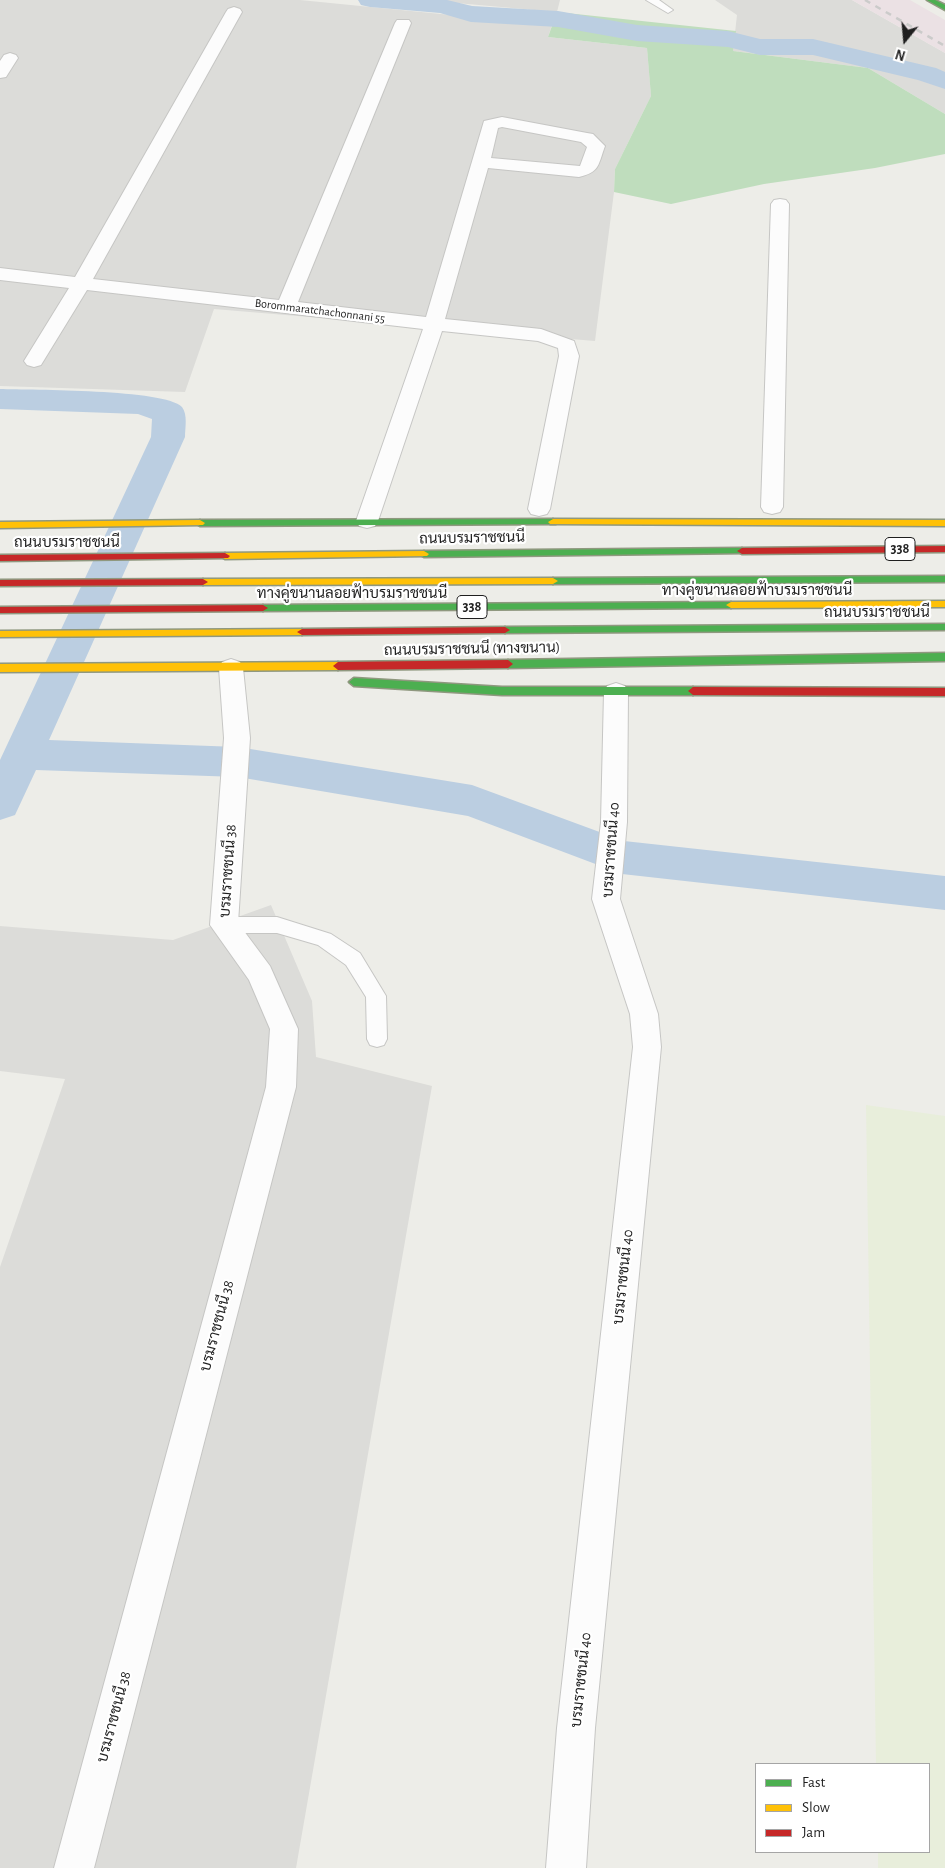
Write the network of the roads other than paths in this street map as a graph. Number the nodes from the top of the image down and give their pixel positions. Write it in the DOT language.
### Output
graph roads {
  1 [pos="651,0"];
  2 [pos="930,0"];
  3 [pos="945,8"];
  4 [pos="668,10"];
  5 [pos="234,12"];
  6 [pos="403,23"];
  7 [pos="10,58"];
  8 [pos="0,73"];
  9 [pos="482,162"];
  10 [pos="780,204"];
  11 [pos="0,274"];
  12 [pos="81,284"];
  13 [pos="286,307"];
  14 [pos="434,324"];
  15 [pos="34,361"];
  16 [pos="772,507"];
  17 [pos="539,509"];
  18 [pos="472,511"];
  19 [pos="367,521"];
  20 [pos="945,523"];
  21 [pos="0,525"];
  22 [pos="945,549"];
  23 [pos="0,558"];
  24 [pos="945,579"];
  25 [pos="0,583"];
  26 [pos="945,604"];
  27 [pos="0,610"];
  28 [pos="945,627"];
  29 [pos="0,634"];
  30 [pos="945,657"];
  31 [pos="2,668"];
  32 [pos="231,668"];
  33 [pos="315,678"];
  34 [pos="343,681"];
  35 [pos="616,692"];
  36 [pos="945,692"];
  37 [pos="224,925"];
  38 [pos="377,1039"];
  39 [pos="74,1868"];
  40 [pos="566,1868"];
  1 -- 4 [label="lane"];
  2 -- 3 [label="main road"];
  5 -- 12 [label="street"];
  6 -- 13 [label="street"];
  7 -- 8 [label="street"];
  9 -- 9 [label="street"];
  9 -- 14 [label="street"];
  10 -- 16 [label="street"];
  11 -- 12 [label="street, Borommaratchachonnani 55"];
  12 -- 13 [label="street, Borommaratchachonnani 55"];
  12 -- 15 [label="street"];
  13 -- 14 [label="street, Borommaratchachonnani 55"];
  14 -- 17 [label="street, Borommaratchachonnani 55"];
  14 -- 19 [label="street"];
  18 -- 19 [label="main road"];
  19 -- 20 [label="main road, 338"];
  19 -- 21 [label="main road, 338"];
  22 -- 23 [label="main road, ถนนบรมราชชนนี / 338"];
  24 -- 25 [label="main road, ทางคู่ขนานลอยฟ้าบรมราชชนนี / 338"];
  26 -- 27 [label="main road, ทางคู่ขนานลอยฟ้าบรมราชชนนี / 338"];
  28 -- 29 [label="main road, ถนนบรมราชชนนี / 338"];
  30 -- 32 [label="main road, ถนนบรมราชชนนี (ทางขนาน)"];
  31 -- 32 [label="main road, ถนนบรมราชชนนี (ทางขนาน)"];
  32 -- 33 [label="main road"];
  32 -- 37 [label="street, บรมราชชนนี 38"];
  34 -- 35 [label="main road"];
  35 -- 36 [label="main road"];
  35 -- 40 [label="street, บรมราชชนนี 40"];
  37 -- 38 [label="lane"];
  37 -- 39 [label="street, บรมราชชนนี 38"];
}
